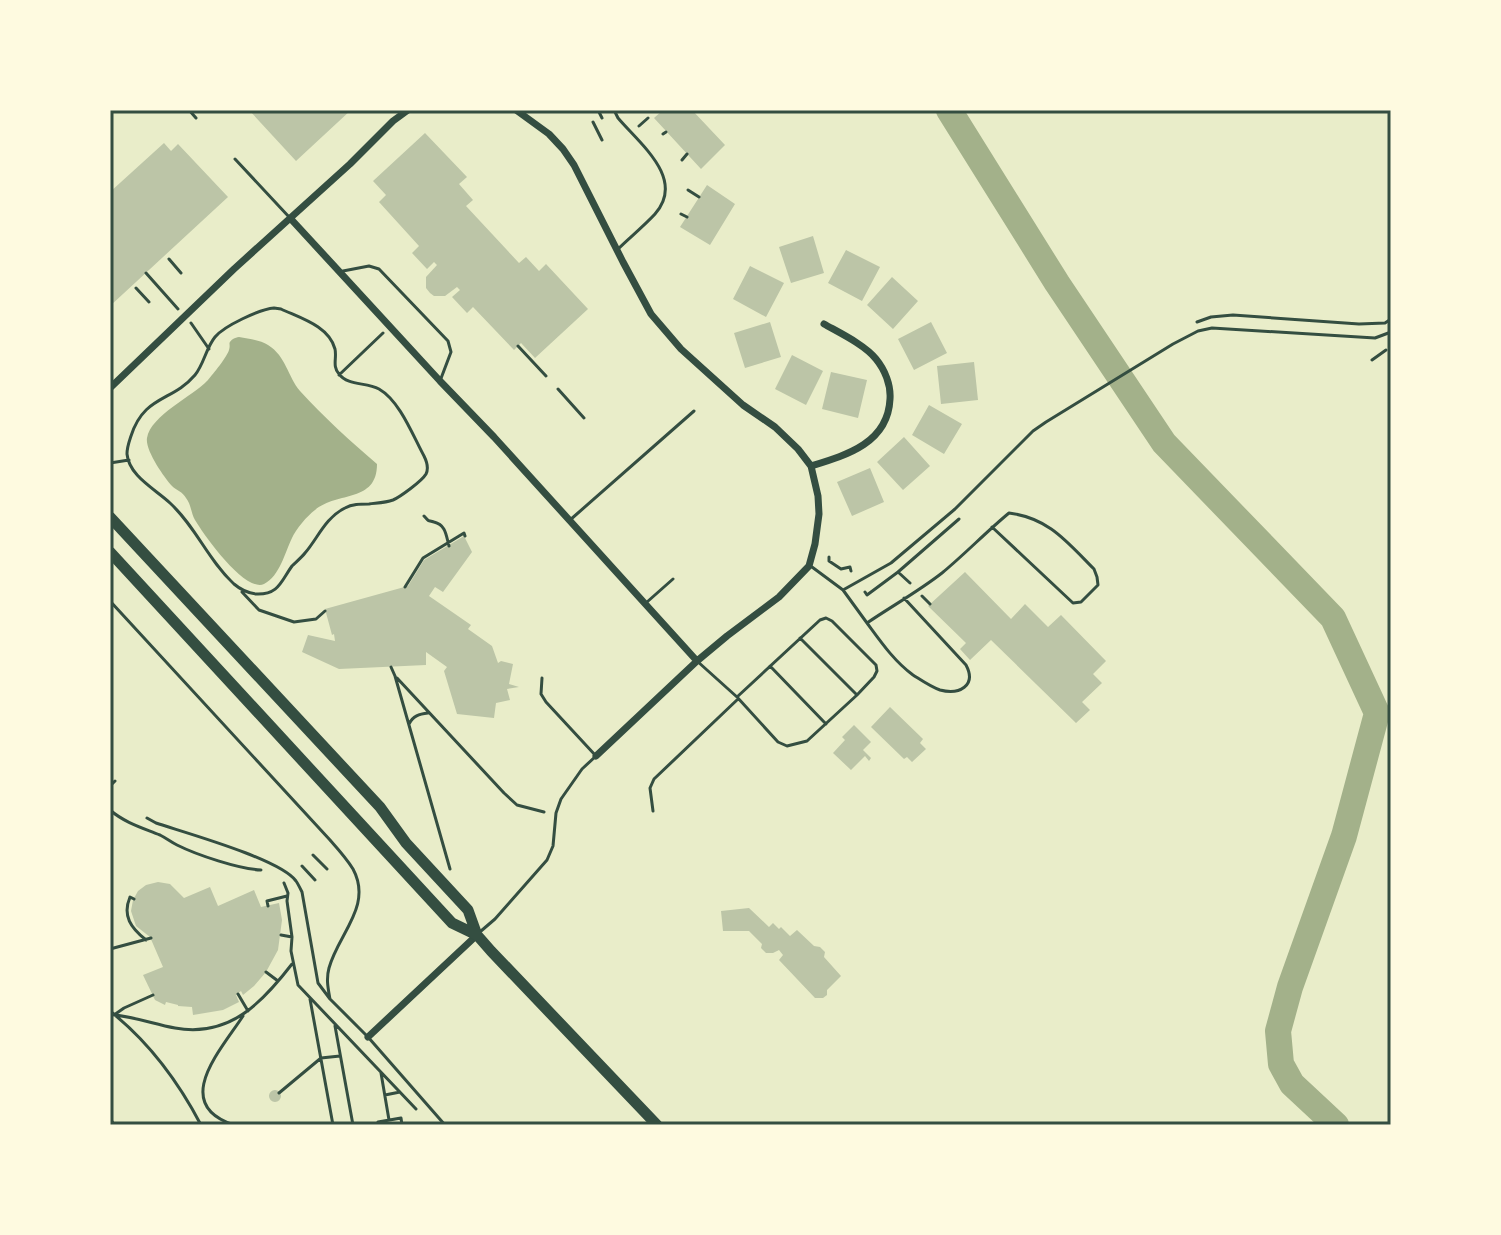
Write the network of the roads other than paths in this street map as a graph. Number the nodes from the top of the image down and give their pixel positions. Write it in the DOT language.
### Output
graph roads {
  1 [pos="189,110"];
  2 [pos="408,110"];
  3 [pos="516,110"];
  4 [pos="614,110"];
  5 [pos="196,118"];
  6 [pos="235,159"];
  7 [pos="290,218"];
  8 [pos="616,250"];
  9 [pos="340,272"];
  10 [pos="824,324"];
  11 [pos="1391,332"];
  12 [pos="440,381"];
  13 [pos="110,388"];
  14 [pos="694,411"];
  15 [pos="811,466"];
  16 [pos="110,517"];
  17 [pos="570,520"];
  18 [pos="992,527"];
  19 [pos="110,552"];
  20 [pos="809,566"];
  21 [pos="673,579"];
  22 [pos="843,590"];
  23 [pos="904,598"];
  24 [pos="110,601"];
  25 [pos="645,604"];
  26 [pos="867,623"];
  27 [pos="800,638"];
  28 [pos="697,661"];
  29 [pos="770,666"];
  30 [pos="542,678"];
  31 [pos="857,695"];
  32 [pos="737,698"];
  33 [pos="826,724"];
  34 [pos="596,756"];
  35 [pos="653,811"];
  36 [pos="147,818"];
  37 [pos="477,935"];
  38 [pos="330,999"];
  39 [pos="368,1037"];
  40 [pos="445,1125"];
  41 [pos="657,1125"];
  1 -- 5 [label="lane"];
  2 -- 7 [label="street"];
  3 -- 8 [label="street"];
  4 -- 8 [label="lane"];
  6 -- 7 [label="lane"];
  7 -- 9 [label="street"];
  7 -- 13 [label="street"];
  8 -- 15 [label="street"];
  9 -- 12 [label="street"];
  9 -- 12 [label="lane"];
  10 -- 15 [label="street"];
  11 -- 22 [label="lane"];
  12 -- 17 [label="street"];
  14 -- 17 [label="lane"];
  15 -- 20 [label="street"];
  16 -- 37 [label="main road"];
  17 -- 25 [label="street"];
  18 -- 18 [label="lane"];
  18 -- 23 [label="lane"];
  19 -- 37 [label="main road"];
  20 -- 22 [label="lane"];
  20 -- 28 [label="street"];
  21 -- 25 [label="lane"];
  22 -- 26 [label="lane"];
  23 -- 26 [label="lane"];
  23 -- 26 [label="lane"];
  24 -- 38 [label="lane"];
  25 -- 28 [label="street"];
  27 -- 29 [label="lane"];
  27 -- 31 [label="lane"];
  27 -- 31 [label="lane"];
  28 -- 32 [label="lane"];
  28 -- 34 [label="street"];
  29 -- 32 [label="lane"];
  29 -- 33 [label="lane"];
  30 -- 34 [label="lane"];
  31 -- 33 [label="lane"];
  32 -- 33 [label="lane"];
  32 -- 35 [label="lane"];
  34 -- 37 [label="lane"];
  36 -- 38 [label="lane"];
  37 -- 39 [label="street"];
  37 -- 41 [label="main road"];
  38 -- 39 [label="lane"];
  39 -- 40 [label="lane"];
}
